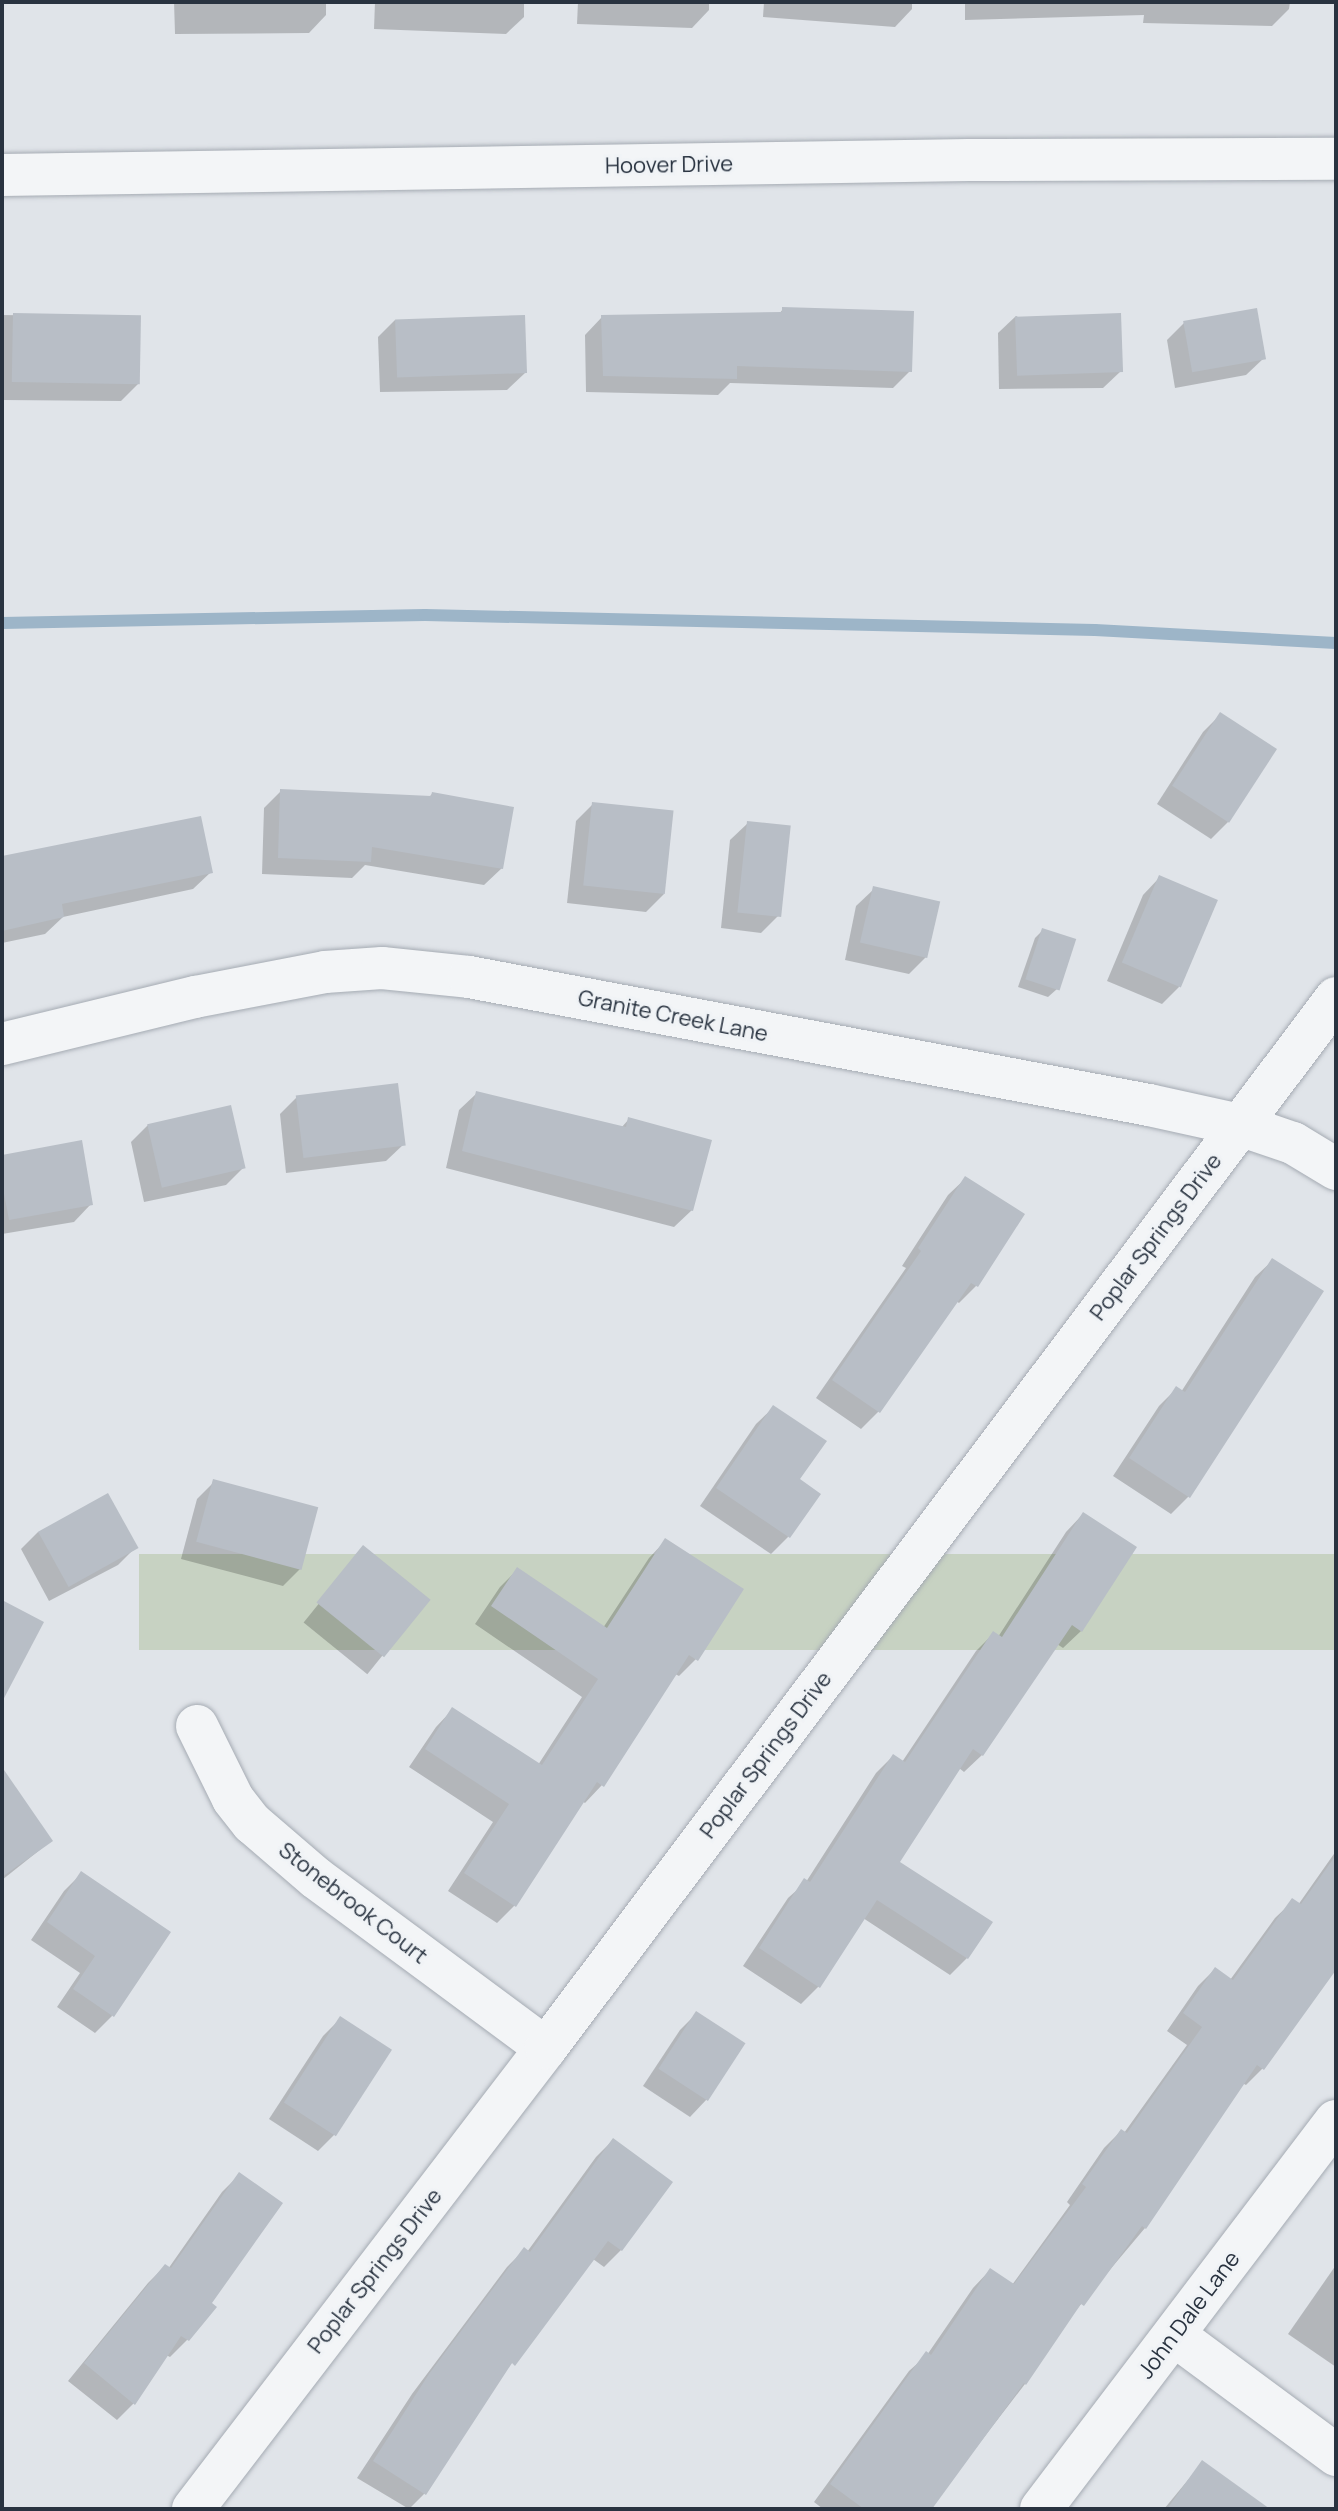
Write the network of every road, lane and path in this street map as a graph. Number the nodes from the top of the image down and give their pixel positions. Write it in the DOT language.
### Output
graph roads {
  1 [pos="1336,159"];
  2 [pos="2,175"];
  3 [pos="1336,998"];
  4 [pos="2,1044"];
  5 [pos="1240,1125"];
  6 [pos="1336,1169"];
  7 [pos="197,1726"];
  8 [pos="546,2048"];
  9 [pos="1336,2121"];
  10 [pos="1174,2335"];
  11 [pos="1336,2455"];
  12 [pos="193,2509"];
  13 [pos="1041,2509"];
  1 -- 2 [label="street, Hoover Drive"];
  3 -- 5 [label="street, Poplar Springs Drive"];
  4 -- 5 [label="street, Granite Creek Lane"];
  5 -- 6 [label="street, Granite Creek Lane"];
  5 -- 8 [label="street, Poplar Springs Drive"];
  7 -- 8 [label="street, Stonebrook Court"];
  8 -- 12 [label="street, Poplar Springs Drive"];
  9 -- 10 [label="street, John Dale Lane"];
  10 -- 11 [label="street"];
  10 -- 13 [label="street, John Dale Lane"];
}
